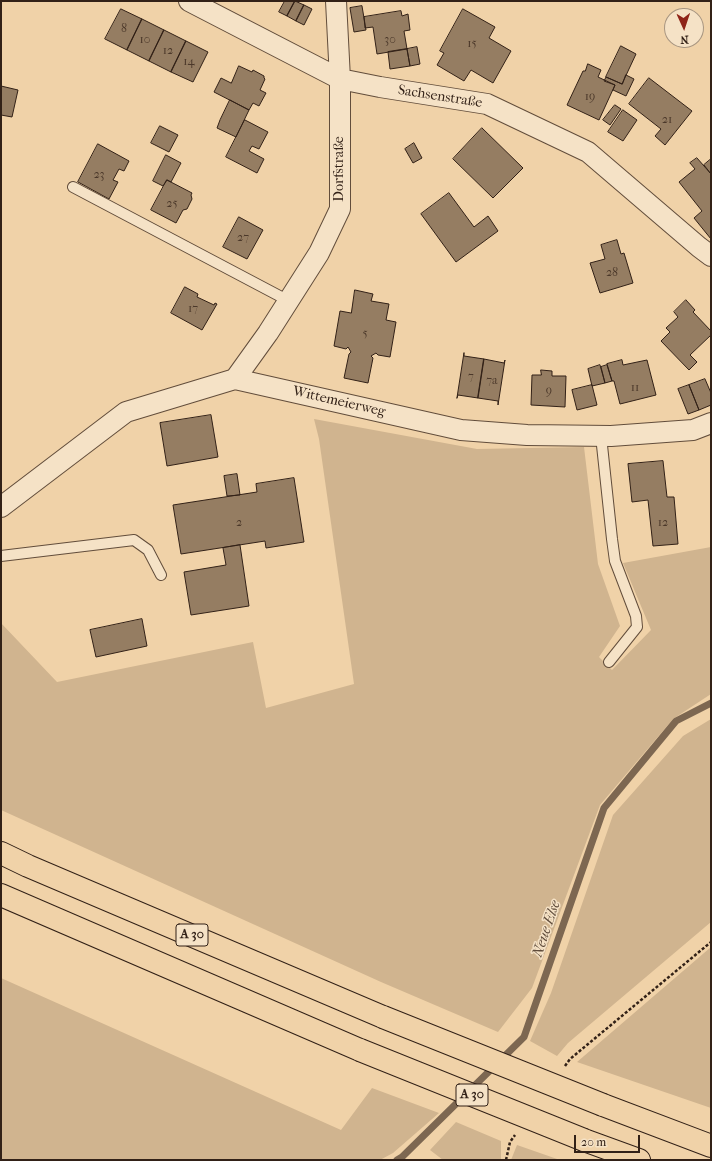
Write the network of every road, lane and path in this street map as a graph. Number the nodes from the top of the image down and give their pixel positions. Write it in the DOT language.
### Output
graph roads {
  1 [pos="189,1"];
  2 [pos="336,1"];
  3 [pos="340,79"];
  4 [pos="73,187"];
  5 [pos="711,256"];
  6 [pos="289,301"];
  7 [pos="235,379"];
  8 [pos="711,423"];
  9 [pos="601,436"];
  10 [pos="1,507"];
  11 [pos="1,556"];
  12 [pos="161,575"];
  13 [pos="609,662"];
  14 [pos="1,853"];
  15 [pos="1,895"];
  16 [pos="711,942"];
  17 [pos="561,1072"];
  18 [pos="519,1129"];
  19 [pos="711,1146"];
  20 [pos="506,1160"];
  21 [pos="639,1160"];
  1 -- 3 [label="street, Sachsenstraße"];
  2 -- 3 [label="street, Dorfstraße"];
  3 -- 5 [label="street, Sachsenstraße"];
  3 -- 6 [label="street, Dorfstraße"];
  4 -- 6 [label="lane"];
  6 -- 7 [label="street, Dorfstraße"];
  7 -- 9 [label="street, Wittemeierweg"];
  7 -- 10 [label="street, Wittemeierweg"];
  8 -- 9 [label="street, Wittemeierweg"];
  9 -- 13 [label="lane"];
  11 -- 12 [label="lane"];
  14 -- 19 [label="highway, A 30, bridge"];
  15 -- 21 [label="highway, A 30, bridge"];
  16 -- 17 [label="path"];
  18 -- 20 [label="path"];
}
